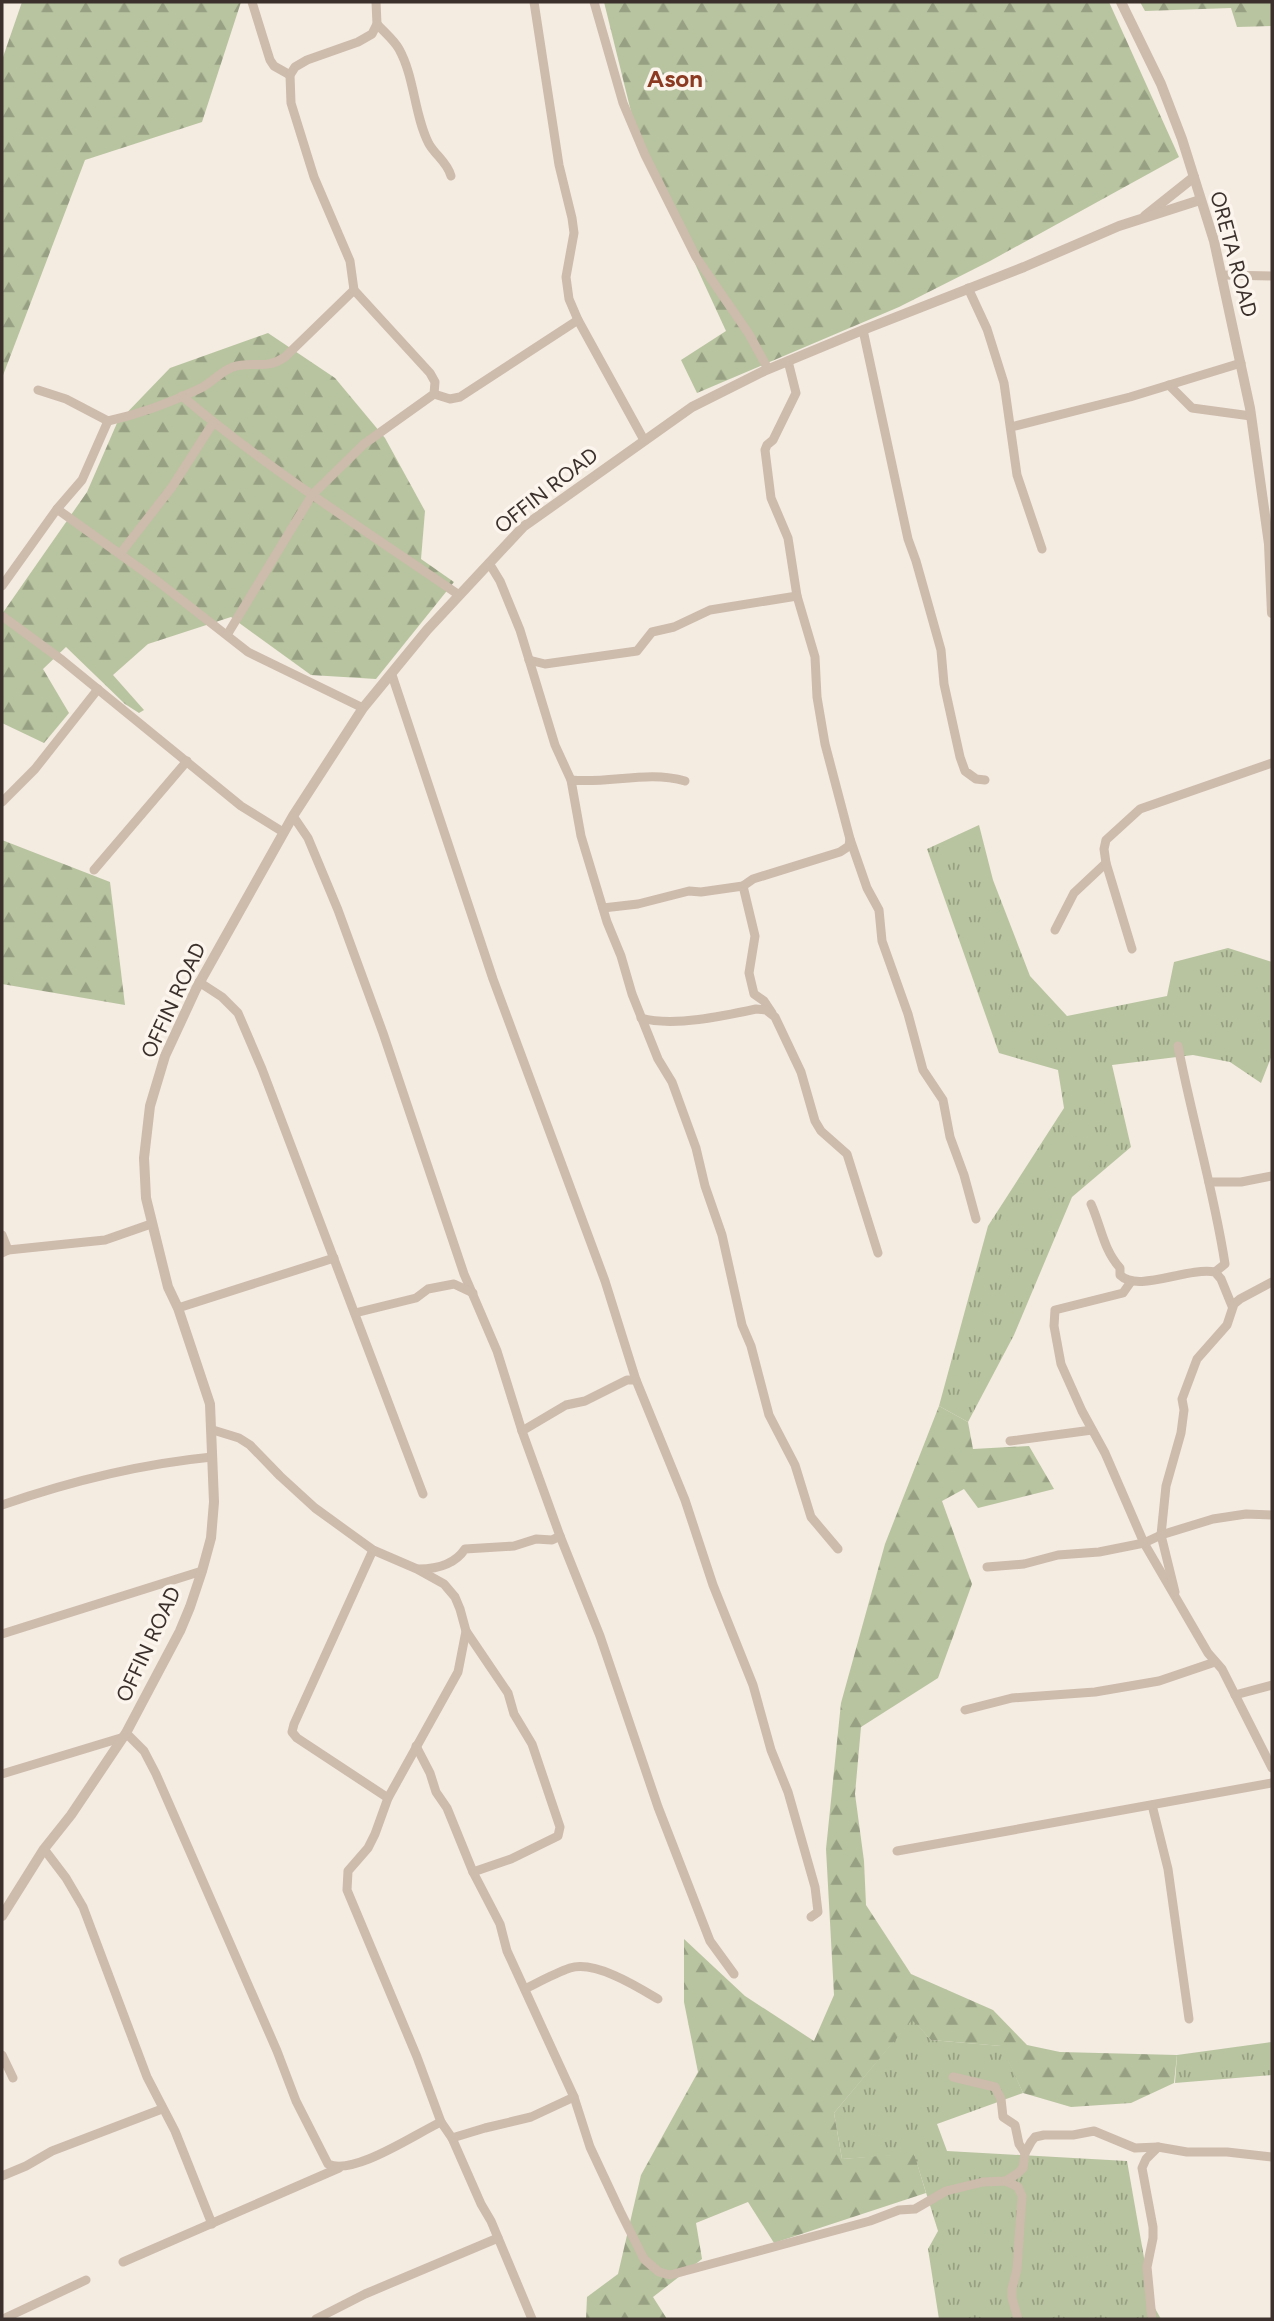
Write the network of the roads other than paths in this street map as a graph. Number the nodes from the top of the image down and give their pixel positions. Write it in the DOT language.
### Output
graph roads {
  1 [pos="252,2"];
  2 [pos="376,2"];
  3 [pos="534,2"];
  4 [pos="594,2"];
  5 [pos="1121,2"];
  6 [pos="377,24"];
  7 [pos="290,75"];
  8 [pos="451,176"];
  9 [pos="1194,177"];
  10 [pos="1200,200"];
  11 [pos="1143,218"];
  12 [pos="1222,275"];
  13 [pos="1272,276"];
  14 [pos="968,288"];
  15 [pos="354,290"];
  16 [pos="578,320"];
  17 [pos="863,330"];
  18 [pos="788,361"];
  19 [pos="1241,363"];
  20 [pos="768,369"];
  21 [pos="1169,385"];
  22 [pos="38,390"];
  23 [pos="434,394"];
  24 [pos="182,396"];
  25 [pos="1251,416"];
  26 [pos="108,421"];
  27 [pos="213,422"];
  28 [pos="1011,427"];
  29 [pos="644,440"];
  30 [pos="312,495"];
  31 [pos="57,509"];
  32 [pos="1042,549"];
  33 [pos="120,554"];
  34 [pos="489,563"];
  35 [pos="2,586"];
  36 [pos="459,595"];
  37 [pos="797,596"];
  38 [pos="1272,613"];
  39 [pos="2,616"];
  40 [pos="226,635"];
  41 [pos="529,660"];
  42 [pos="392,675"];
  43 [pos="98,689"];
  44 [pos="363,708"];
  45 [pos="187,761"];
  46 [pos="1272,764"];
  47 [pos="571,780"];
  48 [pos="985,780"];
  49 [pos="685,781"];
  50 [pos="2,802"];
  51 [pos="293,816"];
  52 [pos="283,832"];
  53 [pos="850,839"];
  54 [pos="1106,863"];
  55 [pos="94,870"];
  56 [pos="743,886"];
  57 [pos="603,908"];
  58 [pos="1055,930"];
  59 [pos="1132,949"];
  60 [pos="199,982"];
  61 [pos="773,1016"];
  62 [pos="641,1018"];
  63 [pos="1178,1046"];
  64 [pos="1272,1176"];
  65 [pos="1209,1182"];
  66 [pos="1091,1204"];
  67 [pos="976,1219"];
  68 [pos="151,1224"];
  69 [pos="2,1235"];
  70 [pos="5,1251"];
  71 [pos="878,1253"];
  72 [pos="334,1258"];
  73 [pos="1216,1272"];
  74 [pos="1272,1282"];
  75 [pos="1130,1283"];
  76 [pos="473,1293"];
  77 [pos="1232,1306"];
  78 [pos="178,1308"];
  79 [pos="355,1313"];
  80 [pos="636,1380"];
  81 [pos="213,1430"];
  82 [pos="1092,1430"];
  83 [pos="522,1432"];
  84 [pos="1010,1441"];
  85 [pos="212,1457"];
  86 [pos="423,1494"];
  87 [pos="2,1505"];
  88 [pos="1272,1515"];
  89 [pos="560,1535"];
  90 [pos="1161,1535"];
  91 [pos="1144,1543"];
  92 [pos="838,1549"];
  93 [pos="373,1550"];
  94 [pos="987,1567"];
  95 [pos="417,1569"];
  96 [pos="202,1571"];
  97 [pos="1176,1599"];
  98 [pos="466,1631"];
  99 [pos="2,1634"];
  100 [pos="1215,1662"];
  101 [pos="1272,1685"];
  102 [pos="1235,1695"];
  103 [pos="965,1710"];
  104 [pos="125,1735"];
  105 [pos="416,1746"];
  106 [pos="1272,1768"];
  107 [pos="2,1774"];
  108 [pos="1272,1783"];
  109 [pos="388,1798"];
  110 [pos="1152,1805"];
  111 [pos="44,1849"];
  112 [pos="897,1851"];
  113 [pos="473,1872"];
  114 [pos="2,1916"];
  115 [pos="811,1917"];
  116 [pos="734,1974"];
  117 [pos="525,1989"];
  118 [pos="658,1999"];
  119 [pos="1189,2019"];
  120 [pos="2,2055"];
  121 [pos="953,2077"];
  122 [pos="13,2078"];
  123 [pos="573,2097"];
  124 [pos="162,2109"];
  125 [pos="441,2122"];
  126 [pos="452,2138"];
  127 [pos="1158,2147"];
  128 [pos="1025,2153"];
  129 [pos="1272,2157"];
  130 [pos="341,2167"];
  131 [pos="2,2176"];
  132 [pos="1006,2181"];
  133 [pos="212,2224"];
  134 [pos="498,2238"];
  135 [pos="122,2262"];
  136 [pos="86,2280"];
  137 [pos="3,2319"];
  138 [pos="316,2319"];
  139 [pos="532,2319"];
  140 [pos="1018,2319"];
  141 [pos="1152,2319"];
  1 -- 7 [label="street"];
  2 -- 6 [label="street"];
  3 -- 16 [label="street"];
  4 -- 20 [label="street"];
  5 -- 9 [label="street, ORETA ROAD"];
  6 -- 7 [label="street"];
  6 -- 8 [label="street"];
  7 -- 15 [label="street"];
  9 -- 10 [label="street, ORETA ROAD"];
  9 -- 11 [label="street"];
  10 -- 11 [label="street"];
  10 -- 12 [label="street, ORETA ROAD"];
  11 -- 14 [label="street, OFFIN ROAD"];
  12 -- 13 [label="street"];
  12 -- 19 [label="street, ORETA ROAD"];
  14 -- 17 [label="street, OFFIN ROAD"];
  14 -- 28 [label="street"];
  15 -- 23 [label="street"];
  15 -- 24 [label="street"];
  16 -- 23 [label="street"];
  16 -- 29 [label="street"];
  17 -- 18 [label="street, OFFIN ROAD"];
  17 -- 48 [label="street"];
  18 -- 20 [label="street, OFFIN ROAD"];
  18 -- 37 [label="street"];
  19 -- 21 [label="street"];
  19 -- 25 [label="street, ORETA ROAD"];
  20 -- 29 [label="street, OFFIN ROAD"];
  21 -- 25 [label="street"];
  21 -- 28 [label="street"];
  22 -- 26 [label="street"];
  23 -- 30 [label="street"];
  24 -- 26 [label="street"];
  24 -- 27 [label="street"];
  25 -- 38 [label="street, ORETA ROAD"];
  26 -- 31 [label="street"];
  27 -- 30 [label="street"];
  27 -- 33 [label="street"];
  28 -- 32 [label="street"];
  29 -- 34 [label="street, OFFIN ROAD"];
  30 -- 36 [label="street"];
  30 -- 40 [label="street"];
  31 -- 33 [label="street"];
  31 -- 35 [label="street"];
  33 -- 40 [label="street"];
  34 -- 36 [label="street, OFFIN ROAD"];
  34 -- 41 [label="street"];
  36 -- 42 [label="street, OFFIN ROAD"];
  37 -- 41 [label="street"];
  37 -- 53 [label="street"];
  39 -- 43 [label="street"];
  40 -- 44 [label="street"];
  41 -- 47 [label="street"];
  42 -- 44 [label="street, OFFIN ROAD"];
  42 -- 80 [label="street"];
  43 -- 45 [label="street"];
  43 -- 50 [label="street"];
  44 -- 51 [label="street, OFFIN ROAD"];
  45 -- 52 [label="street"];
  45 -- 55 [label="street"];
  46 -- 54 [label="street"];
  47 -- 49 [label="street"];
  47 -- 57 [label="street"];
  51 -- 52 [label="street, OFFIN ROAD"];
  51 -- 76 [label="street"];
  52 -- 60 [label="street, OFFIN ROAD"];
  53 -- 56 [label="street"];
  53 -- 67 [label="street"];
  54 -- 58 [label="street"];
  54 -- 59 [label="street"];
  56 -- 57 [label="street"];
  56 -- 61 [label="street"];
  57 -- 62 [label="street"];
  60 -- 68 [label="street, OFFIN ROAD"];
  60 -- 72 [label="street"];
  61 -- 62 [label="street"];
  61 -- 71 [label="street"];
  62 -- 92 [label="street"];
  63 -- 65 [label="street"];
  64 -- 65 [label="street"];
  65 -- 73 [label="street"];
  66 -- 75 [label="street"];
  68 -- 70 [label="street"];
  68 -- 78 [label="street, OFFIN ROAD"];
  69 -- 70 [label="street"];
  72 -- 78 [label="street"];
  72 -- 79 [label="street"];
  73 -- 75 [label="street"];
  73 -- 77 [label="street"];
  74 -- 77 [label="street"];
  75 -- 82 [label="street"];
  76 -- 79 [label="street"];
  76 -- 83 [label="street"];
  77 -- 90 [label="street"];
  78 -- 81 [label="street, OFFIN ROAD"];
  79 -- 86 [label="street"];
  80 -- 83 [label="street"];
  80 -- 115 [label="street"];
  81 -- 85 [label="street, OFFIN ROAD"];
  81 -- 93 [label="street"];
  82 -- 84 [label="street"];
  82 -- 91 [label="street"];
  83 -- 89 [label="street"];
  85 -- 87 [label="street"];
  85 -- 96 [label="street, OFFIN ROAD"];
  88 -- 90 [label="street"];
  89 -- 95 [label="street"];
  89 -- 116 [label="street"];
  90 -- 91 [label="street"];
  90 -- 97 [label="street"];
  91 -- 94 [label="street"];
  91 -- 97 [label="street"];
  93 -- 95 [label="street"];
  93 -- 109 [label="street"];
  95 -- 98 [label="street"];
  96 -- 99 [label="street"];
  96 -- 104 [label="street, OFFIN ROAD"];
  97 -- 100 [label="street"];
  98 -- 105 [label="street"];
  98 -- 113 [label="street"];
  100 -- 102 [label="street"];
  100 -- 103 [label="street"];
  101 -- 102 [label="street"];
  102 -- 106 [label="street"];
  104 -- 107 [label="street"];
  104 -- 111 [label="street, OFFIN ROAD"];
  104 -- 130 [label="street"];
  105 -- 109 [label="street"];
  105 -- 113 [label="street"];
  108 -- 110 [label="street"];
  109 -- 125 [label="street"];
  110 -- 112 [label="street"];
  110 -- 119 [label="street"];
  111 -- 114 [label="street, OFFIN ROAD"];
  111 -- 124 [label="street"];
  113 -- 117 [label="street"];
  117 -- 118 [label="street"];
  117 -- 123 [label="street"];
  120 -- 122 [label="street"];
  121 -- 128 [label="street"];
  123 -- 126 [label="street"];
  123 -- 132 [label="street"];
  124 -- 131 [label="street"];
  124 -- 133 [label="street"];
  125 -- 126 [label="street"];
  125 -- 130 [label="street"];
  126 -- 134 [label="street"];
  127 -- 128 [label="street"];
  127 -- 129 [label="street"];
  127 -- 141 [label="street"];
  128 -- 132 [label="street"];
  130 -- 133 [label="street"];
  132 -- 140 [label="street"];
  133 -- 135 [label="street"];
  134 -- 138 [label="street"];
  134 -- 139 [label="street"];
  136 -- 137 [label="street"];
}
